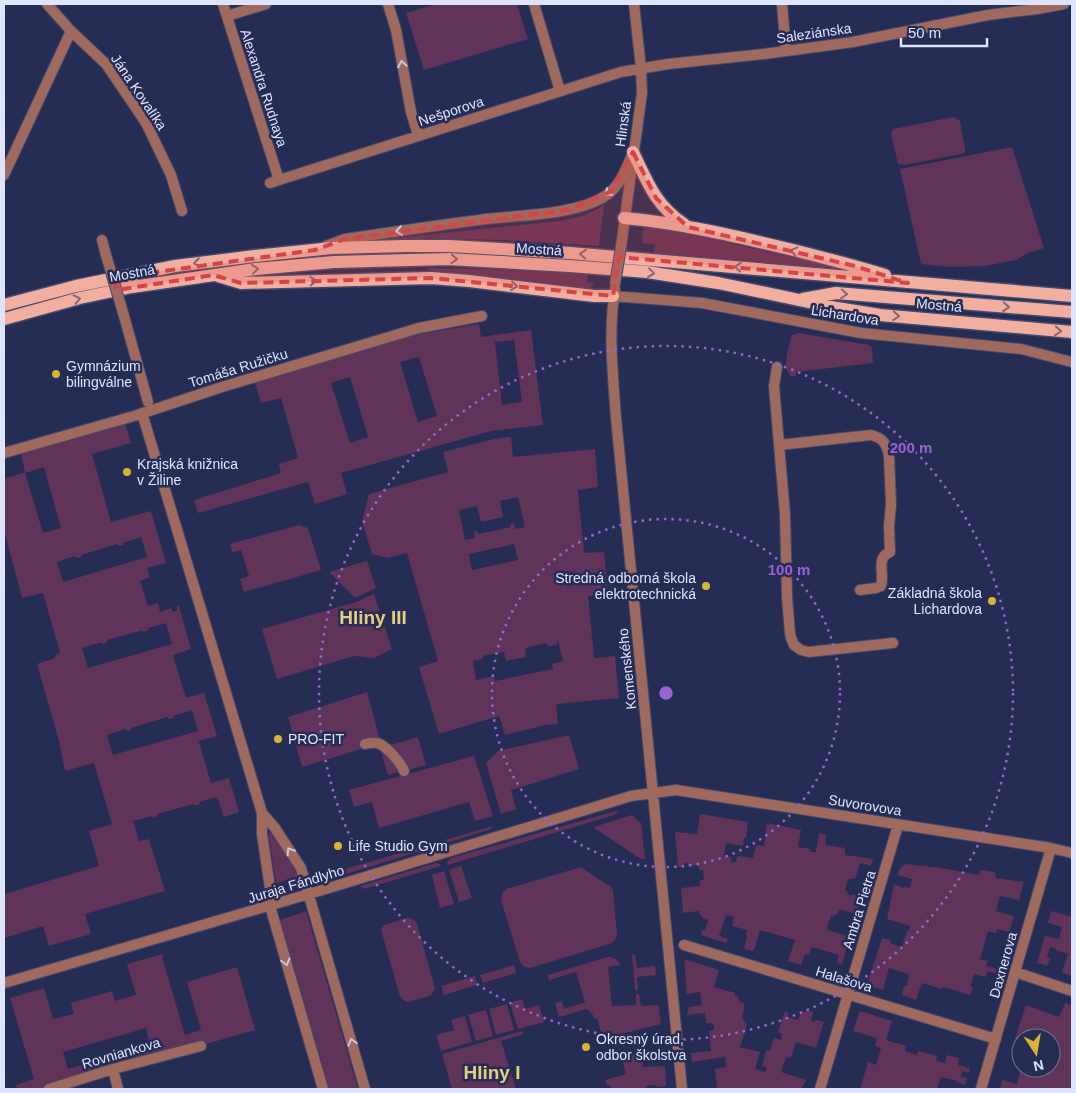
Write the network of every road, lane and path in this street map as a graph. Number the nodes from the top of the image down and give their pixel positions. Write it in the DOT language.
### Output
graph roads {
  1 [pos="47,4"];
  2 [pos="223,4"];
  3 [pos="266,4"];
  4 [pos="388,4"];
  5 [pos="534,4"];
  6 [pos="634,4"];
  7 [pos="782,4"];
  8 [pos="1021,4"];
  9 [pos="1064,4"];
  10 [pos="988,15"];
  11 [pos="227,16"];
  12 [pos="71,32"];
  13 [pos="786,51"];
  14 [pos="641,68"];
  15 [pos="560,91"];
  16 [pos="418,136"];
  17 [pos="634,152"];
  18 [pos="4,175"];
  19 [pos="275,182"];
  20 [pos="182,211"];
  21 [pos="624,218"];
  22 [pos="688,227"];
  23 [pos="102,240"];
  24 [pos="621,247"];
  25 [pos="315,250"];
  26 [pos="213,275"];
  27 [pos="908,283"];
  28 [pos="614,290"];
  29 [pos="1072,296"];
  30 [pos="796,300"];
  31 [pos="4,305"];
  32 [pos="1072,312"];
  33 [pos="482,316"];
  34 [pos="4,319"];
  35 [pos="1072,332"];
  36 [pos="1072,362"];
  37 [pos="777,367"];
  38 [pos="148,402"];
  39 [pos="142,413"];
  40 [pos="779,445"];
  41 [pos="4,453"];
  42 [pos="860,590"];
  43 [pos="893,643"];
  44 [pos="365,744"];
  45 [pos="404,771"];
  46 [pos="653,792"];
  47 [pos="262,813"];
  48 [pos="898,825"];
  49 [pos="1051,848"];
  50 [pos="1072,852"];
  51 [pos="309,894"];
  52 [pos="270,906"];
  53 [pos="684,945"];
  54 [pos="1015,972"];
  55 [pos="4,983"];
  56 [pos="1072,991"];
  57 [pos="848,994"];
  58 [pos="996,1039"];
  59 [pos="201,1046"];
  60 [pos="113,1069"];
  61 [pos="49,1089"];
  62 [pos="118,1089"];
  63 [pos="323,1089"];
  64 [pos="365,1089"];
  65 [pos="682,1089"];
  66 [pos="820,1089"];
  67 [pos="981,1089"];
  1 -- 12 [label="street, Jána Kovalíka"];
  2 -- 11 [label="street, Alexandra Rudnaya"];
  3 -- 11 [label="street"];
  16 -- 4 [label="street, one-way"];
  5 -- 15 [label="street"];
  6 -- 14 [label="street, Hlinská"];
  7 -- 13 [label="street"];
  8 -- 10 [label="street, Saleziánska"];
  9 -- 10 [label="street, Saleziánska"];
  10 -- 13 [label="street, Saleziánska"];
  11 -- 19 [label="street, Alexandra Rudnaya"];
  12 -- 18 [label="street"];
  12 -- 20 [label="street, Jána Kovalíka"];
  13 -- 14 [label="street, Saleziánska"];
  14 -- 15 [label="street, Nešporova"];
  14 -- 17 [label="street, Hlinská"];
  15 -- 16 [label="street, Nešporova"];
  16 -- 19 [label="street, Nešporova"];
  17 -- 21 [label="street, Hlinská"];
  17 -- 22 [label="main road"];
  17 -- 25 [label="street, one-way"];
  21 -- 22 [label="main road"];
  21 -- 24 [label="street, Hlinská"];
  27 -- 22 [label="main road, one-way"];
  23 -- 38 [label="street, bridge"];
  24 -- 28 [label="street, Komenského, bridge"];
  27 -- 25 [label="main road, Mostná, one-way"];
  25 -- 31 [label="main road, Mostná, one-way"];
  26 -- 28 [label="main road, one-way"];
  26 -- 30 [label="main road, Mostná, one-way"];
  34 -- 26 [label="main road, Mostná, one-way"];
  27 -- 29 [label="main road, Mostná"];
  28 -- 36 [label="street, Lichardova"];
  28 -- 46 [label="street, Komenského"];
  30 -- 32 [label="main road, one-way"];
  30 -- 35 [label="main road, Mostná, one-way"];
  33 -- 39 [label="street, Tomáša Ružičku"];
  37 -- 40 [label="street"];
  39 -- 41 [label="street, Tomáša Ružičku"];
  39 -- 47 [label="street"];
  40 -- 42 [label="street"];
  40 -- 43 [label="street"];
  44 -- 45 [label="street"];
  46 -- 48 [label="street, Suvorovova"];
  46 -- 51 [label="street, Juraja Fándlyho"];
  46 -- 65 [label="street, Komenského"];
  51 -- 47 [label="street, one-way"];
  47 -- 52 [label="street"];
  48 -- 49 [label="street, Suvorovova"];
  48 -- 57 [label="street, Ambra Pietra"];
  49 -- 50 [label="street, Suvorovova"];
  49 -- 54 [label="street, Daxnerova"];
  51 -- 52 [label="street, Juraja Fándlyho"];
  64 -- 51 [label="street, one-way"];
  52 -- 55 [label="street, Juraja Fándlyho"];
  52 -- 63 [label="street, one-way"];
  53 -- 57 [label="street, Halašova"];
  54 -- 56 [label="street"];
  54 -- 58 [label="street, Daxnerova"];
  57 -- 58 [label="street, Halašova"];
  57 -- 66 [label="street, Ambra Pietra"];
  58 -- 67 [label="street, Daxnerova"];
  59 -- 60 [label="street, Rovniankova"];
  60 -- 61 [label="street, Rovniankova"];
  60 -- 62 [label="street"];
}
